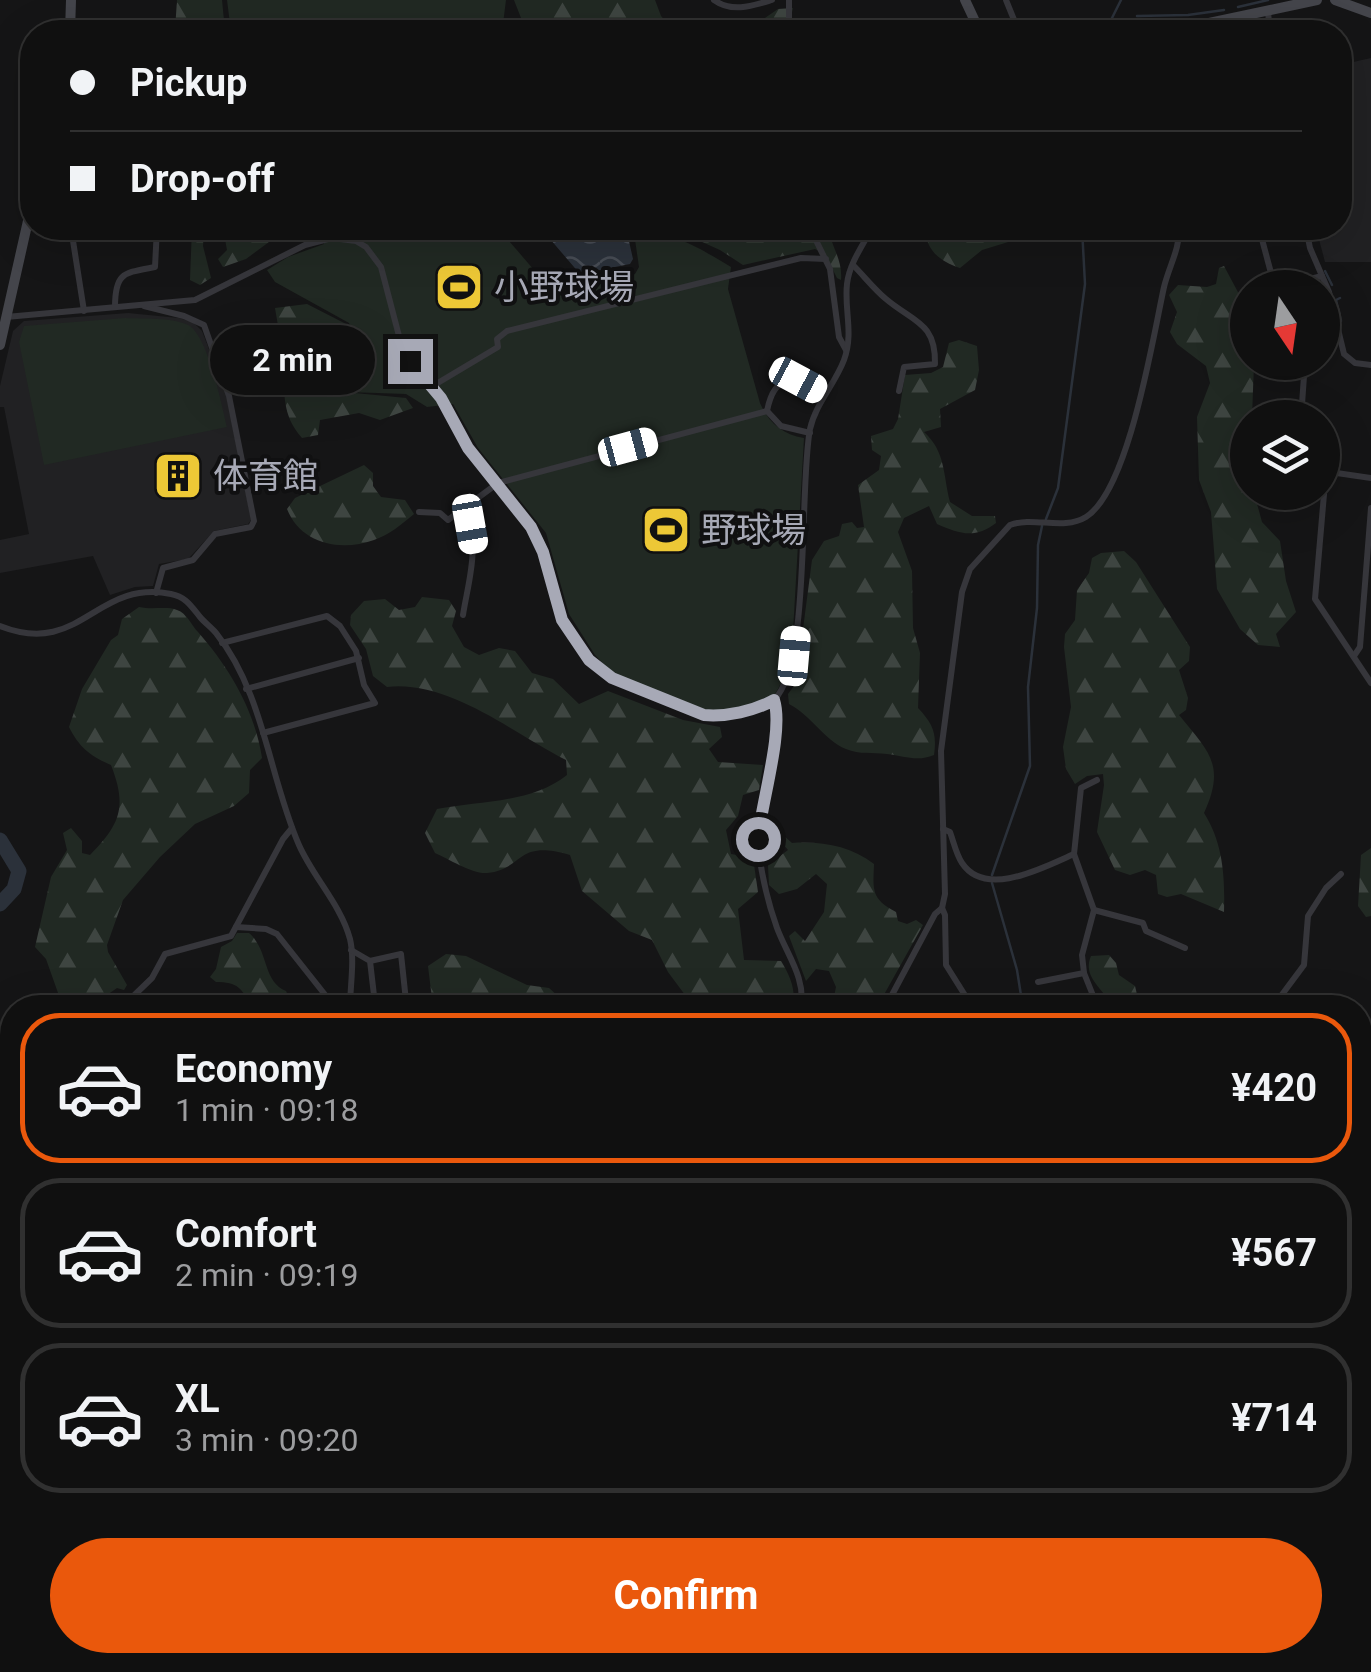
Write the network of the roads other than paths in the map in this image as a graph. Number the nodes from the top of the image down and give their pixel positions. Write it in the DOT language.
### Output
graph roads {
  1 [pos="714,0"];
  2 [pos="772,0"];
  3 [pos="1316,0"];
  4 [pos="1336,0"];
  5 [pos="1268,12"];
  6 [pos="1371,14"];
  7 [pos="1234,20"];
  8 [pos="1269,20"];
  9 [pos="21,240"];
  10 [pos="73,240"];
  11 [pos="156,240"];
  12 [pos="324,240"];
  13 [pos="356,240"];
  14 [pos="816,240"];
  15 [pos="866,240"];
  16 [pos="1180,240"];
  17 [pos="1261,240"];
  18 [pos="1308,240"];
  19 [pos="826,259"];
  20 [pos="852,265"];
  21 [pos="1270,270"];
  22 [pos="1319,270"];
  23 [pos="6,291"];
  24 [pos="143,305"];
  25 [pos="116,308"];
  26 [pos="84,311"];
  27 [pos="6,316"];
  28 [pos="1340,340"];
  29 [pos="0,345"];
  30 [pos="846,350"];
  31 [pos="1371,364"];
  32 [pos="431,386"];
  33 [pos="899,392"];
  34 [pos="824,394"];
  35 [pos="767,411"];
  36 [pos="810,432"];
  37 [pos="1340,473"];
  38 [pos="1371,478"];
  39 [pos="498,483"];
  40 [pos="1371,508"];
  41 [pos="461,510"];
  42 [pos="1321,510"];
  43 [pos="420,512"];
  44 [pos="156,593"];
  45 [pos="463,615"];
  46 [pos="0,626"];
  47 [pos="222,643"];
  48 [pos="1354,656"];
  49 [pos="359,658"];
  50 [pos="1371,683"];
  51 [pos="246,690"];
  52 [pos="774,700"];
  53 [pos="263,733"];
  54 [pos="1097,780"];
  55 [pos="292,828"];
  56 [pos="942,828"];
  57 [pos="1074,854"];
  58 [pos="1341,874"];
  59 [pos="942,908"];
  60 [pos="1094,910"];
  61 [pos="236,927"];
  62 [pos="1185,948"];
  63 [pos="351,950"];
  64 [pos="370,961"];
  65 [pos="1084,972"];
  66 [pos="1038,982"];
  67 [pos="134,995"];
  68 [pos="325,995"];
  69 [pos="350,995"];
  70 [pos="373,995"];
  71 [pos="405,995"];
  72 [pos="803,995"];
  73 [pos="892,995"];
  74 [pos="965,995"];
  75 [pos="1093,995"];
  76 [pos="1281,995"];
  1 -- 2 [label="street"];
  3 -- 5 [label="main road"];
  4 -- 6 [label="main road"];
  5 -- 7 [label="main road"];
  5 -- 8 [label="street"];
  9 -- 23 [label="main road"];
  10 -- 26 [label="street"];
  11 -- 25 [label="street"];
  12 -- 24 [label="street"];
  13 -- 32 [label="street"];
  14 -- 19 [label="street"];
  15 -- 20 [label="street"];
  16 -- 56 [label="street"];
  17 -- 21 [label="street"];
  18 -- 22 [label="street"];
  19 -- 30 [label="street"];
  19 -- 32 [label="street"];
  20 -- 30 [label="street"];
  20 -- 33 [label="street"];
  23 -- 27 [label="main road"];
  24 -- 25 [label="street"];
  24 -- 44 [label="street"];
  25 -- 26 [label="street"];
  26 -- 27 [label="street"];
  27 -- 29 [label="main road"];
  28 -- 31 [label="street"];
  30 -- 34 [label="street"];
  32 -- 39 [label="street"];
  34 -- 35 [label="street"];
  34 -- 36 [label="street"];
  35 -- 36 [label="street"];
  35 -- 39 [label="street"];
  36 -- 52 [label="street"];
  37 -- 38 [label="street"];
  39 -- 41 [label="street"];
  39 -- 52 [label="street"];
  40 -- 48 [label="street"];
  41 -- 43 [label="street"];
  41 -- 45 [label="street"];
  42 -- 48 [label="street"];
  44 -- 46 [label="street"];
  44 -- 47 [label="street"];
  47 -- 49 [label="street"];
  47 -- 51 [label="street"];
  48 -- 50 [label="street"];
  49 -- 51 [label="street"];
  49 -- 53 [label="street"];
  51 -- 53 [label="street"];
  52 -- 72 [label="street"];
  53 -- 55 [label="street"];
  54 -- 57 [label="street"];
  55 -- 61 [label="street"];
  55 -- 63 [label="street"];
  56 -- 57 [label="street"];
  56 -- 59 [label="street"];
  57 -- 60 [label="street"];
  58 -- 76 [label="street"];
  59 -- 73 [label="street"];
  59 -- 74 [label="street"];
  60 -- 62 [label="street"];
  60 -- 65 [label="street"];
  61 -- 67 [label="street"];
  61 -- 68 [label="street"];
  63 -- 64 [label="street"];
  63 -- 69 [label="street"];
  64 -- 70 [label="street"];
  64 -- 71 [label="street"];
  65 -- 66 [label="street"];
  65 -- 75 [label="street"];
}
